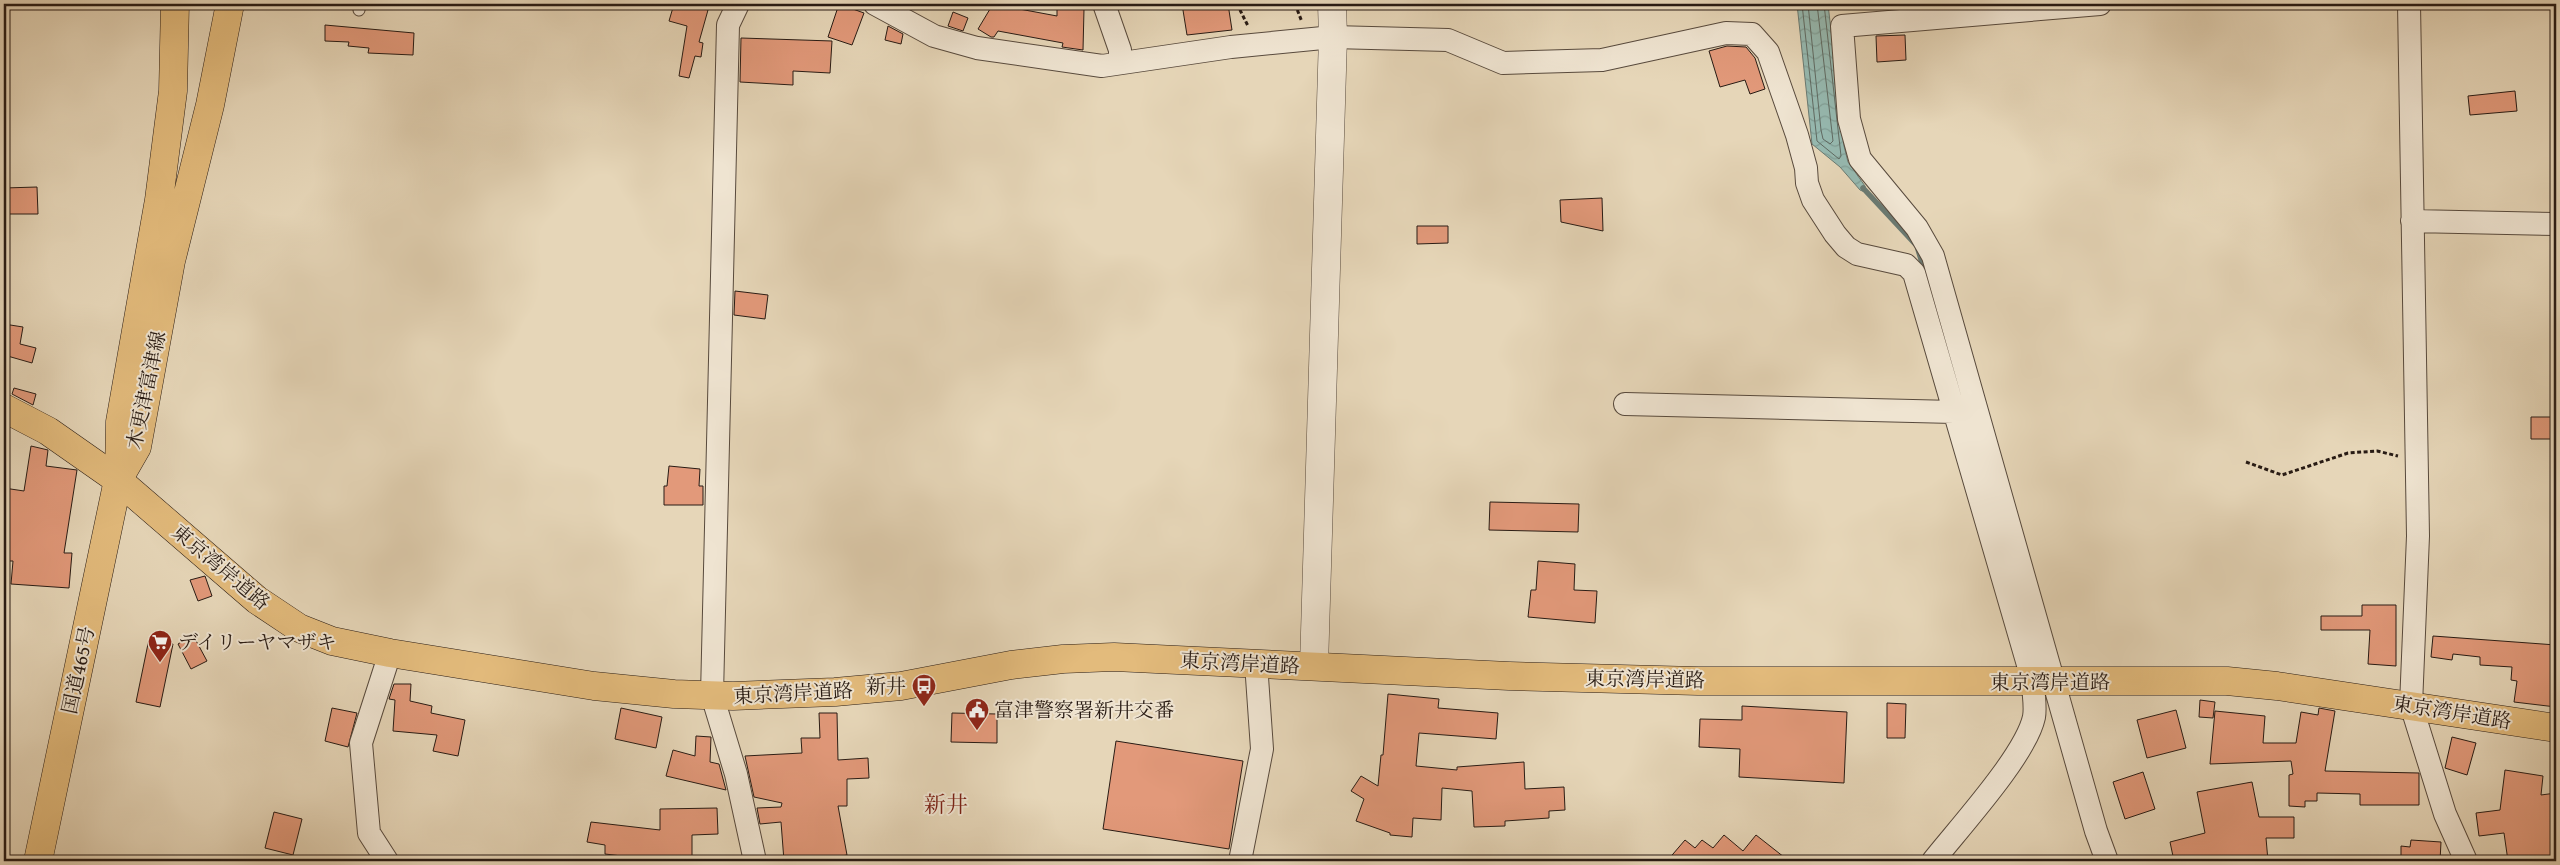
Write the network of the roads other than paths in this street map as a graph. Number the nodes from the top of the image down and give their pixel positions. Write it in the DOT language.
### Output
graph roads {
  1 [pos="175,4"];
  2 [pos="230,4"];
  3 [pos="738,4"];
  4 [pos="875,4"];
  5 [pos="1104,4"];
  6 [pos="1332,4"];
  7 [pos="2100,4"];
  8 [pos="2409,4"];
  9 [pos="1333,37"];
  10 [pos="1120,63"];
  11 [pos="2412,221"];
  12 [pos="2556,224"];
  13 [pos="1625,404"];
  14 [pos="4,408"];
  15 [pos="1954,412"];
  16 [pos="118,480"];
  17 [pos="390,653"];
  18 [pos="1256,663"];
  19 [pos="1314,666"];
  20 [pos="2043,682"];
  21 [pos="712,695"];
  22 [pos="2411,706"];
  23 [pos="2556,728"];
  24 [pos="38,861"];
  25 [pos="387,861"];
  26 [pos="755,861"];
  27 [pos="1240,861"];
  28 [pos="1933,861"];
  29 [pos="2107,861"];
  30 [pos="2466,861"];
  1 -- 16 [label="main road, 木更津富津線"];
  2 -- 16 [label="main road, 木更津富津線"];
  3 -- 21 [label="street"];
  4 -- 10 [label="street"];
  5 -- 10 [label="street"];
  6 -- 9 [label="street"];
  7 -- 20 [label="street"];
  8 -- 11 [label="street"];
  9 -- 10 [label="street"];
  9 -- 15 [label="street"];
  9 -- 19 [label="street"];
  11 -- 12 [label="street"];
  11 -- 22 [label="street"];
  13 -- 15 [label="street"];
  14 -- 16 [label="main road, 東京湾岸道路"];
  15 -- 20 [label="street"];
  16 -- 17 [label="main road, 東京湾岸道路"];
  16 -- 24 [label="main road, 国道465号"];
  17 -- 21 [label="main road, 東京湾岸道路"];
  17 -- 25 [label="street"];
  18 -- 19 [label="main road, 東京湾岸道路"];
  18 -- 21 [label="main road, 東京湾岸道路"];
  18 -- 27 [label="street"];
  19 -- 20 [label="main road, 東京湾岸道路"];
  20 -- 22 [label="main road, 東京湾岸道路"];
  20 -- 28 [label="street"];
  20 -- 29 [label="street"];
  21 -- 26 [label="street"];
  22 -- 23 [label="main road, 東京湾岸道路"];
  22 -- 30 [label="street"];
}
